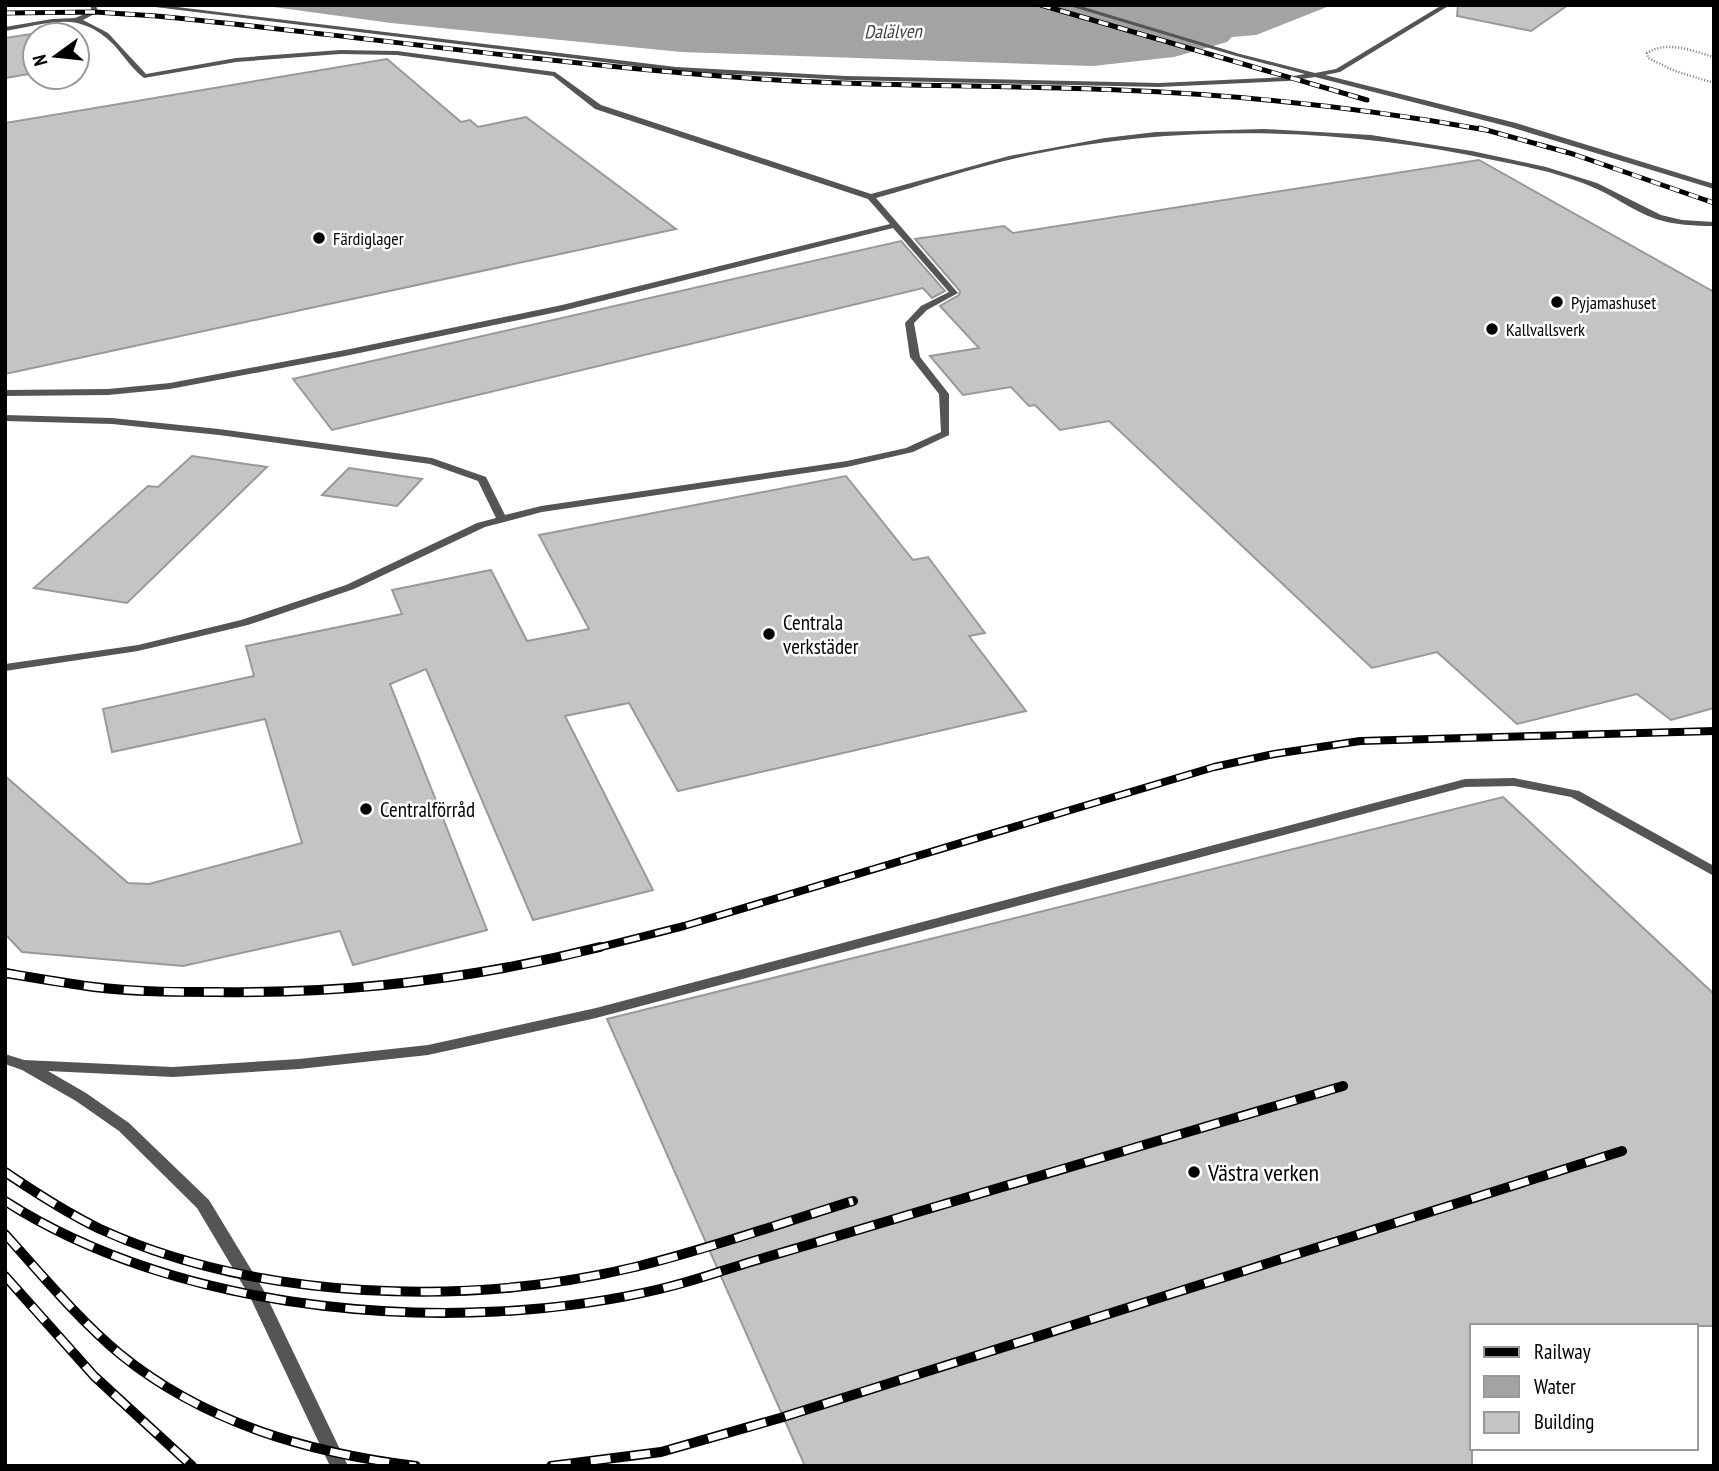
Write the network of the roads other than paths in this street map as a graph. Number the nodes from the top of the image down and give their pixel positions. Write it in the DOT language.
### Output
graph roads {
  1 [pos="93,5"];
  2 [pos="142,5"];
  3 [pos="1069,5"];
  4 [pos="1447,5"];
  5 [pos="76,20"];
  6 [pos="5,29"];
  7 [pos="1238,55"];
  8 [pos="1313,75"];
  9 [pos="1714,187"];
  10 [pos="870,197"];
  11 [pos="1714,224"];
  12 [pos="894,225"];
  13 [pos="5,393"];
  14 [pos="5,418"];
  15 [pos="502,519"];
  16 [pos="5,668"];
  17 [pos="1714,872"];
  18 [pos="5,1059"];
  19 [pos="24,1065"];
  20 [pos="339,1466"];
  1 -- 5 [label="lane"];
  2 -- 8 [label="lane"];
  3 -- 7 [label="lane"];
  4 -- 8 [label="lane"];
  5 -- 6 [label="lane"];
  5 -- 10 [label="lane"];
  7 -- 8 [label="lane"];
  8 -- 9 [label="lane"];
  10 -- 11 [label="lane"];
  10 -- 12 [label="lane"];
  12 -- 13 [label="lane"];
  12 -- 15 [label="lane"];
  14 -- 15 [label="lane"];
  15 -- 16 [label="lane"];
  17 -- 19 [label="lane"];
  18 -- 19 [label="lane"];
  19 -- 20 [label="lane"];
}
